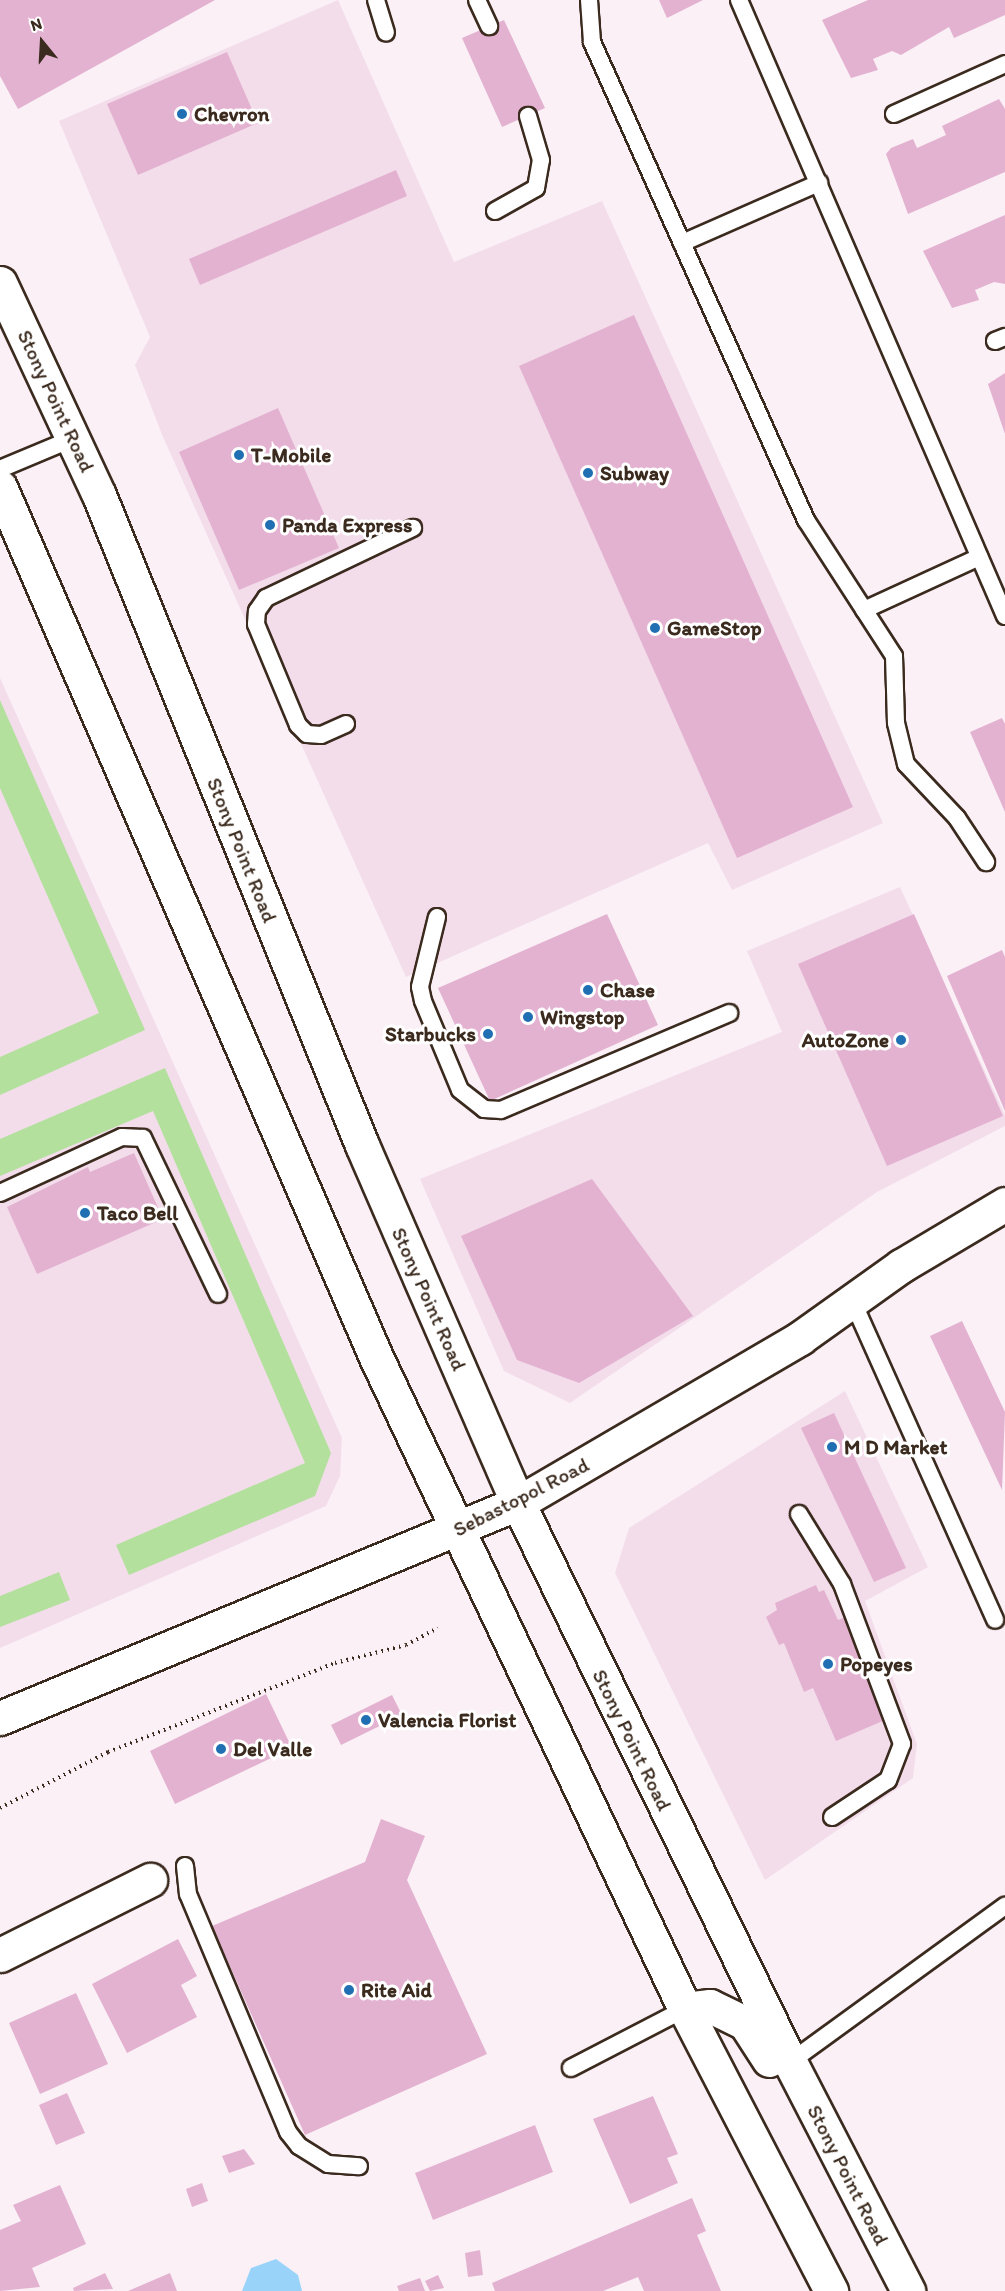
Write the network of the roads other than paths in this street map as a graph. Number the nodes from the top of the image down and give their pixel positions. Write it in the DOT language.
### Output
graph roads {
  1 [pos="376,0"];
  2 [pos="477,0"];
  3 [pos="589,0"];
  4 [pos="739,0"];
  5 [pos="489,27"];
  6 [pos="386,32"];
  7 [pos="1005,64"];
  8 [pos="894,114"];
  9 [pos="528,116"];
  10 [pos="819,183"];
  11 [pos="495,211"];
  12 [pos="682,243"];
  13 [pos="0,284"];
  14 [pos="74,438"];
  15 [pos="0,469"];
  16 [pos="0,487"];
  17 [pos="413,528"];
  18 [pos="979,557"];
  19 [pos="864,610"];
  20 [pos="1005,616"];
  21 [pos="346,724"];
  22 [pos="986,862"];
  23 [pos="437,917"];
  24 [pos="729,1013"];
  25 [pos="0,1193"];
  26 [pos="1005,1204"];
  27 [pos="218,1294"];
  28 [pos="853,1302"];
  29 [pos="518,1503"];
  30 [pos="799,1514"];
  31 [pos="459,1530"];
  32 [pos="996,1620"];
  33 [pos="0,1718"];
  34 [pos="832,1817"];
  35 [pos="185,1866"];
  36 [pos="150,1880"];
  37 [pos="1005,1906"];
  38 [pos="0,1955"];
  39 [pos="685,2009"];
  40 [pos="790,2062"];
  41 [pos="572,2068"];
  42 [pos="833,2146"];
  43 [pos="358,2166"];
  44 [pos="831,2291"];
  45 [pos="908,2291"];
  1 -- 6 [label="lane"];
  2 -- 5 [label="lane"];
  3 -- 12 [label="lane"];
  4 -- 10 [label="lane"];
  7 -- 8 [label="lane"];
  9 -- 11 [label="lane"];
  10 -- 12 [label="lane"];
  10 -- 18 [label="lane"];
  12 -- 19 [label="lane"];
  13 -- 14 [label="main road, Stony Point Road"];
  14 -- 15 [label="lane"];
  14 -- 29 [label="main road, Stony Point Road"];
  16 -- 31 [label="main road"];
  17 -- 21 [label="lane"];
  18 -- 19 [label="lane"];
  18 -- 20 [label="lane"];
  19 -- 22 [label="lane"];
  23 -- 24 [label="lane"];
  25 -- 27 [label="lane"];
  26 -- 28 [label="main road, Sebastopol Road"];
  28 -- 29 [label="main road, Sebastopol Road"];
  28 -- 32 [label="lane"];
  29 -- 31 [label="main road, Sebastopol Road"];
  29 -- 40 [label="main road, Stony Point Road"];
  30 -- 34 [label="lane"];
  31 -- 33 [label="main road, Sebastopol Road"];
  31 -- 39 [label="main road"];
  35 -- 43 [label="lane"];
  36 -- 38 [label="main road"];
  37 -- 40 [label="lane"];
  39 -- 41 [label="lane"];
  39 -- 42 [label="main road"];
  39 -- 44 [label="main road"];
  40 -- 42 [label="main road, Stony Point Road"];
  42 -- 45 [label="main road, Stony Point Road"];
}
